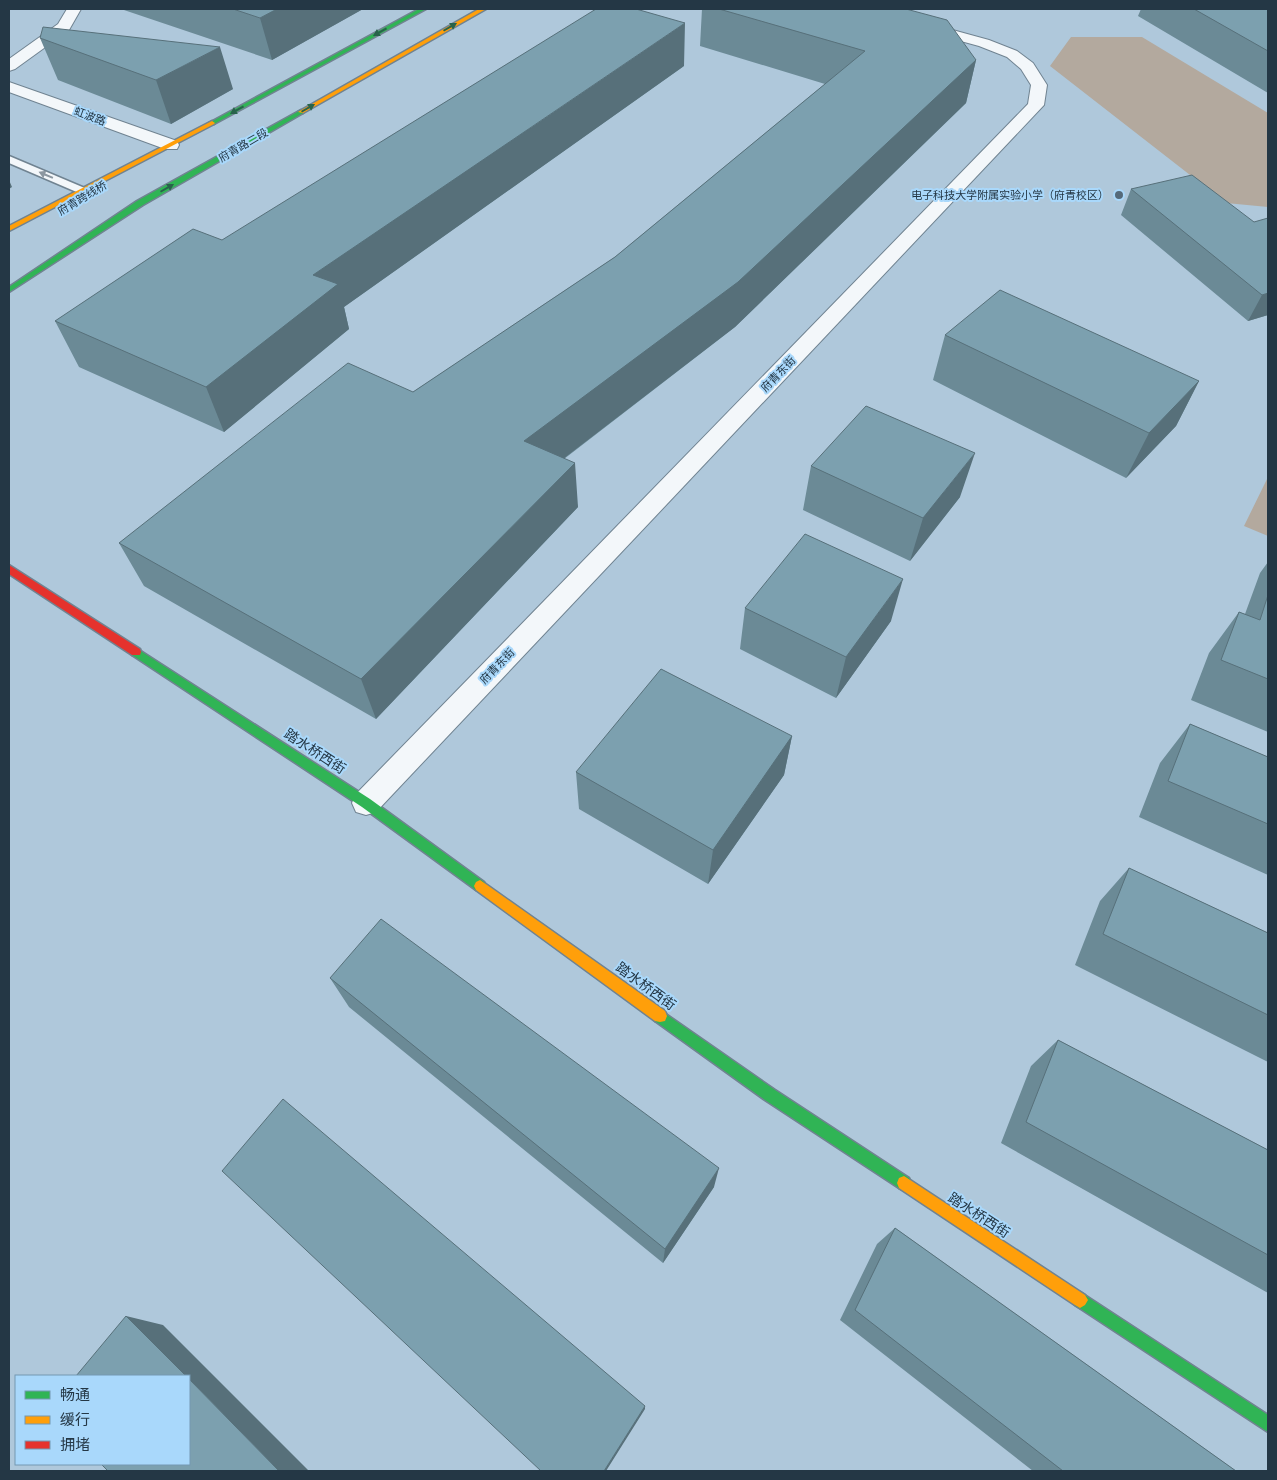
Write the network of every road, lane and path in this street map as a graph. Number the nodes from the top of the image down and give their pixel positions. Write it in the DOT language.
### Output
graph roads {
  1 [pos="74,9"];
  2 [pos="423,9"];
  3 [pos="483,9"];
  4 [pos="860,9"];
  5 [pos="9,66"];
  6 [pos="9,87"];
  7 [pos="171,145"];
  8 [pos="155,154"];
  9 [pos="9,159"];
  10 [pos="83,191"];
  11 [pos="140,203"];
  12 [pos="9,229"];
  13 [pos="9,242"];
  14 [pos="26,265"];
  15 [pos="9,290"];
  16 [pos="9,569"];
  17 [pos="366,803"];
  18 [pos="1268,1424"];
  1 -- 5 [label="street"];
  2 -- 7 [label="main road, one-way"];
  11 -- 3 [label="main road, 府青路二段, one-way"];
  4 -- 17 [label="street, 府青东街"];
  6 -- 7 [label="street, 虹波路"];
  7 -- 8 [label="main road"];
  8 -- 10 [label="main road"];
  8 -- 13 [label="main road, 府青跨线桥"];
  10 -- 9 [label="lane, one-way"];
  10 -- 12 [label="main road"];
  11 -- 14 [label="main road"];
  11 -- 15 [label="main road, 府青路二段"];
  16 -- 17 [label="main road, 踏水桥西街"];
  17 -- 18 [label="main road, 踏水桥西街"];
}
